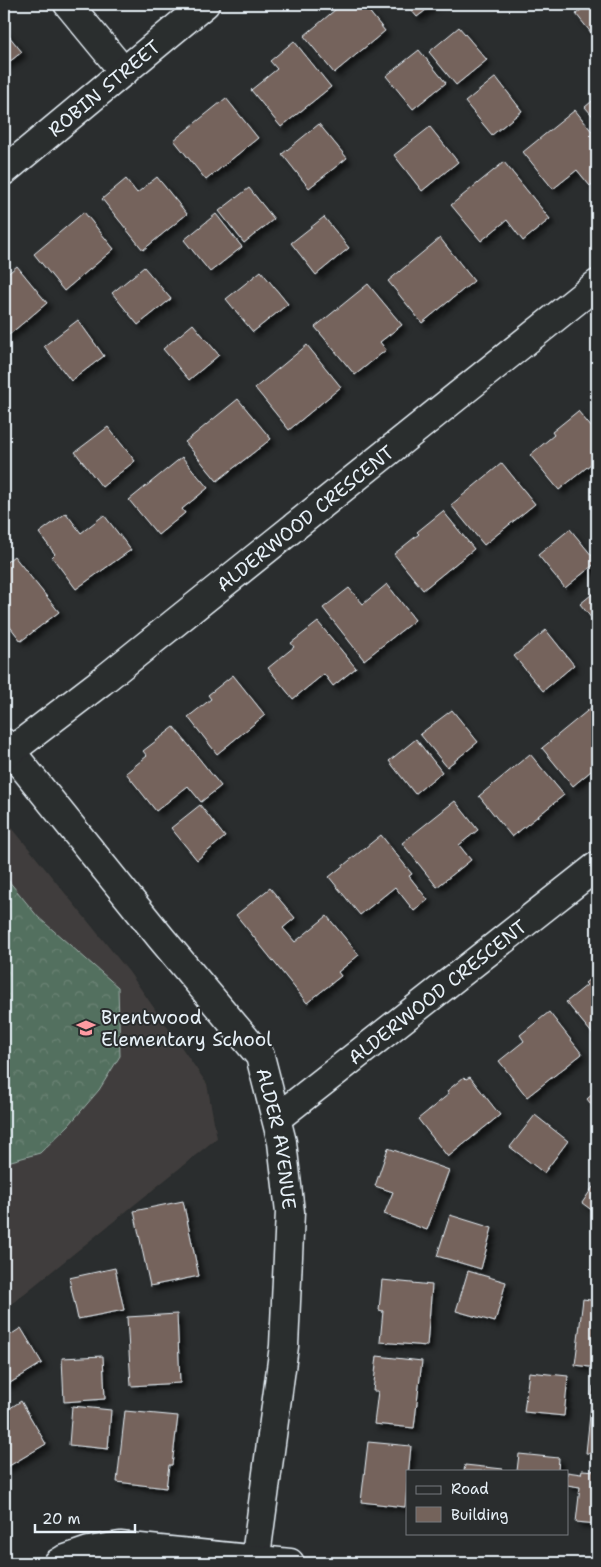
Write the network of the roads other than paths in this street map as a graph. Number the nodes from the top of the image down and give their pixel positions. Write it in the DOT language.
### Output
graph roads {
  1 [pos="68,4"];
  2 [pos="205,4"];
  3 [pos="124,72"];
  4 [pos="4,171"];
  5 [pos="597,284"];
  6 [pos="7,747"];
  7 [pos="597,866"];
  8 [pos="277,1118"];
  9 [pos="255,1561"];
  10 [pos="58,1563"];
  11 [pos="290,1563"];
  1 -- 3 [label="street"];
  2 -- 3 [label="street, ROBIN STREET"];
  3 -- 4 [label="street, ROBIN STREET"];
  5 -- 6 [label="street, ALDERWOOD CRESCENT"];
  6 -- 8 [label="street, ALDER AVENUE"];
  7 -- 8 [label="street, ALDERWOOD CRESCENT"];
  8 -- 9 [label="street, ALDER AVENUE"];
  9 -- 10 [label="street"];
  9 -- 11 [label="street"];
}
